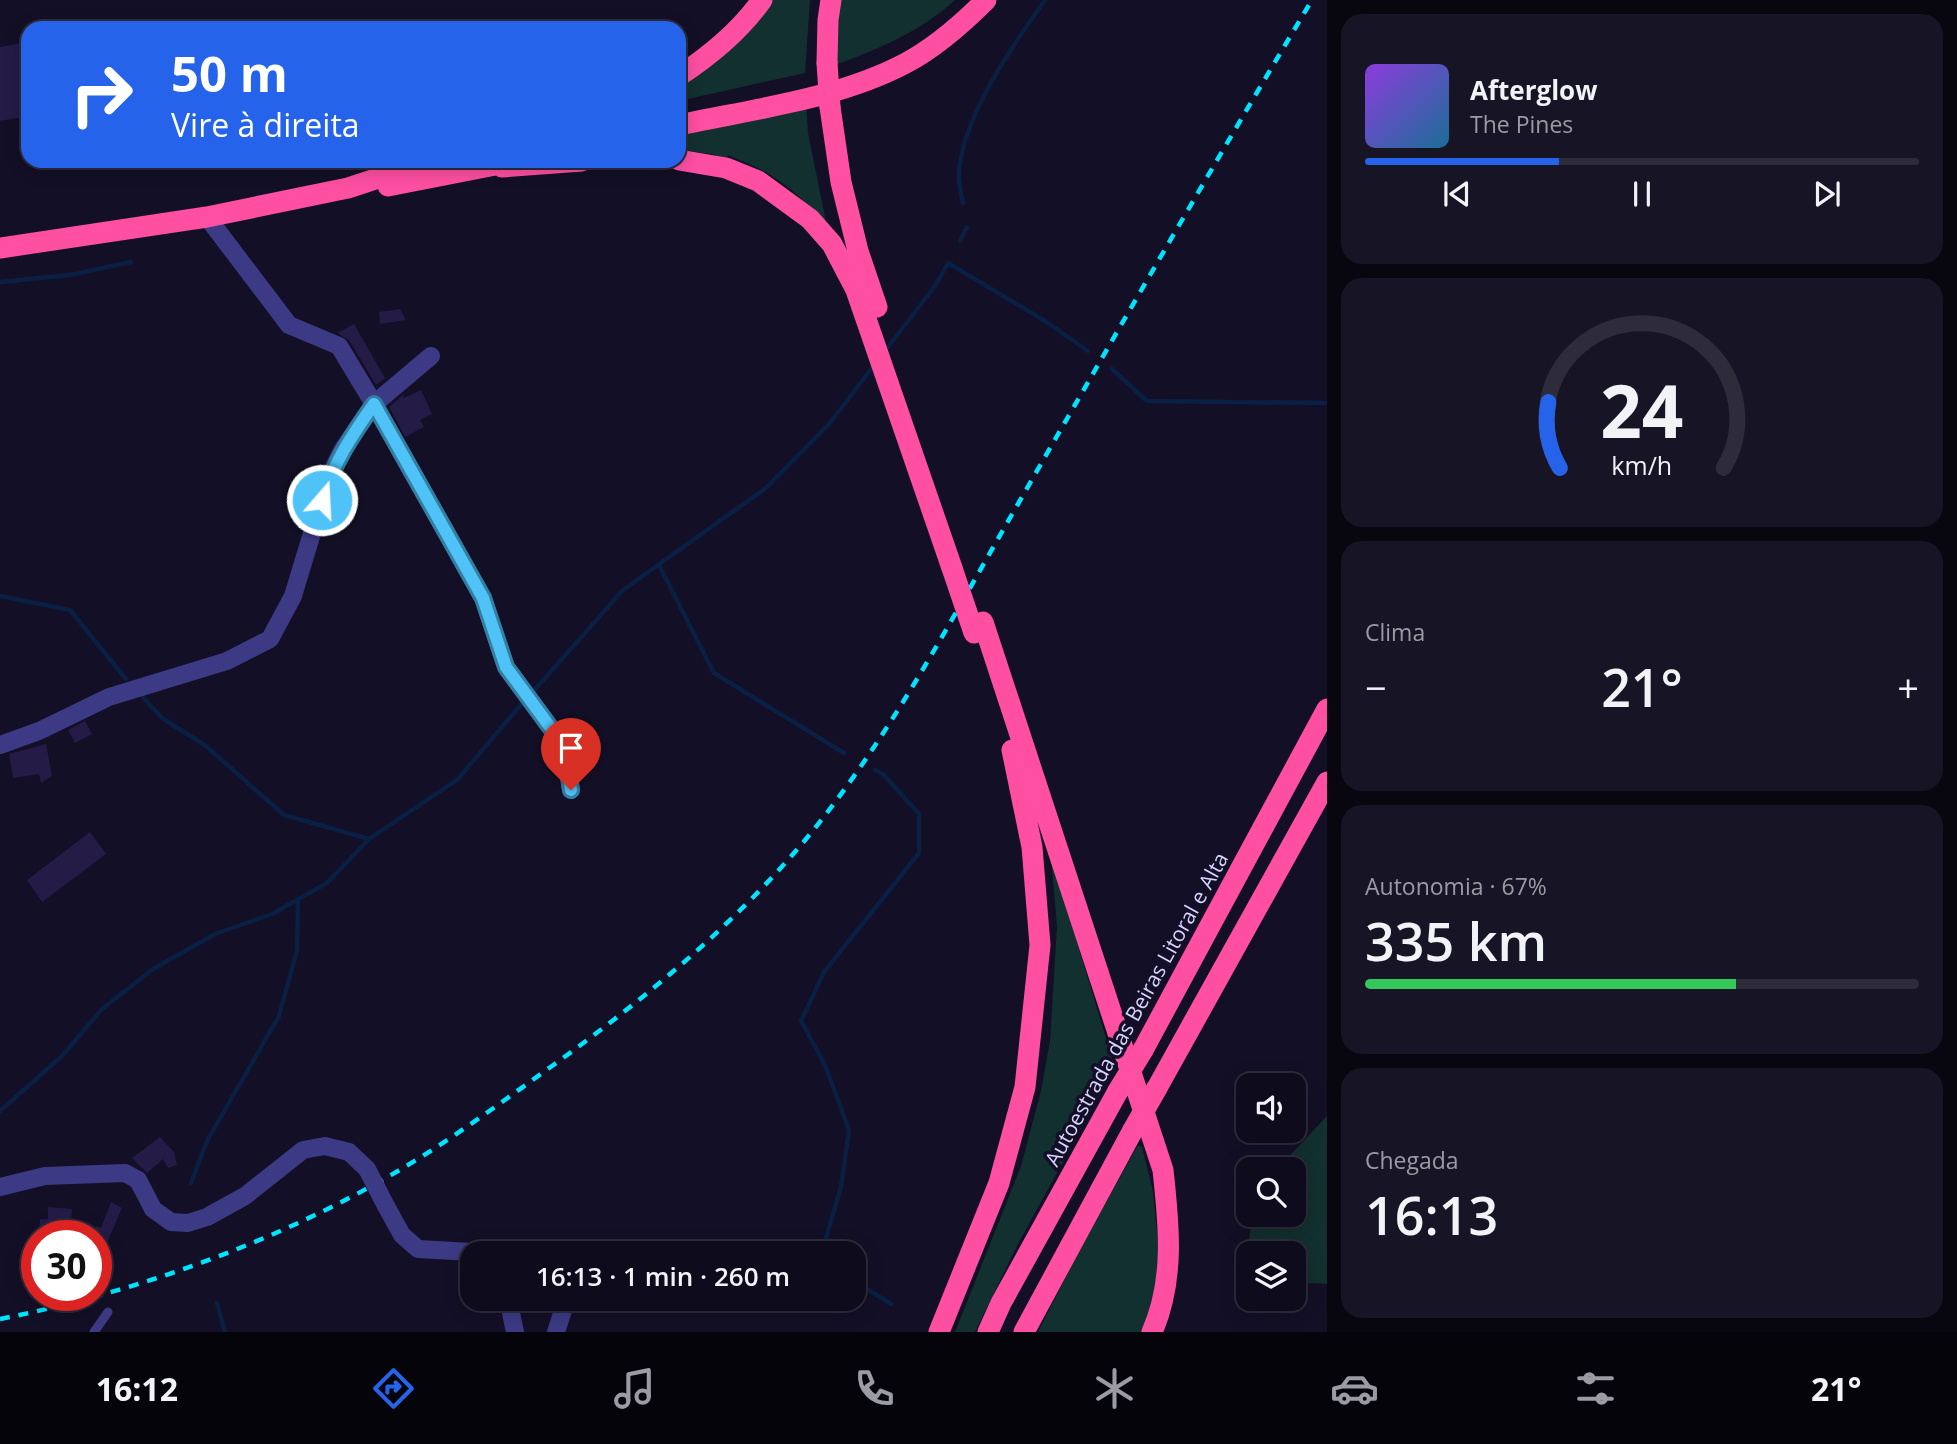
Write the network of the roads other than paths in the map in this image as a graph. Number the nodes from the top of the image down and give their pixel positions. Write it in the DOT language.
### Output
graph roads {
  1 [pos="762,0"];
  2 [pos="831,0"];
  3 [pos="970,0"];
  4 [pos="986,0"];
  5 [pos="686,71"];
  6 [pos="686,110"];
  7 [pos="686,123"];
  8 [pos="686,161"];
  9 [pos="409,168"];
  10 [pos="488,168"];
  11 [pos="348,188"];
  12 [pos="207,217"];
  13 [pos="0,248"];
  14 [pos="431,356"];
  15 [pos="374,404"];
  16 [pos="979,628"];
  17 [pos="1327,709"];
  18 [pos="0,745"];
  19 [pos="1327,782"];
  20 [pos="571,790"];
  21 [pos="0,1187"];
  22 [pos="460,1251"];
  23 [pos="510,1311"];
  24 [pos="563,1311"];
  25 [pos="108,1312"];
  26 [pos="94,1332"];
  27 [pos="514,1332"];
  28 [pos="556,1332"];
  29 [pos="939,1332"];
  30 [pos="988,1332"];
  31 [pos="1024,1332"];
  32 [pos="1153,1332"];
  1 -- 5 [label="highway"];
  2 -- 16 [label="highway, bridge"];
  3 -- 6 [label="highway"];
  4 -- 7 [label="highway"];
  8 -- 16 [label="highway, bridge"];
  9 -- 11 [label="highway"];
  10 -- 11 [label="highway"];
  11 -- 12 [label="highway"];
  12 -- 13 [label="highway"];
  12 -- 15 [label="street"];
  14 -- 15 [label="street"];
  15 -- 18 [label="street"];
  15 -- 20 [label="street"];
  16 -- 29 [label="highway"];
  16 -- 32 [label="highway"];
  17 -- 30 [label="highway, Autoestrada das Beiras Litoral e Alta, bridge"];
  19 -- 31 [label="highway, bridge"];
  21 -- 22 [label="street, bridge"];
  23 -- 27 [label="street"];
  24 -- 28 [label="street"];
  25 -- 26 [label="lane"];
}
